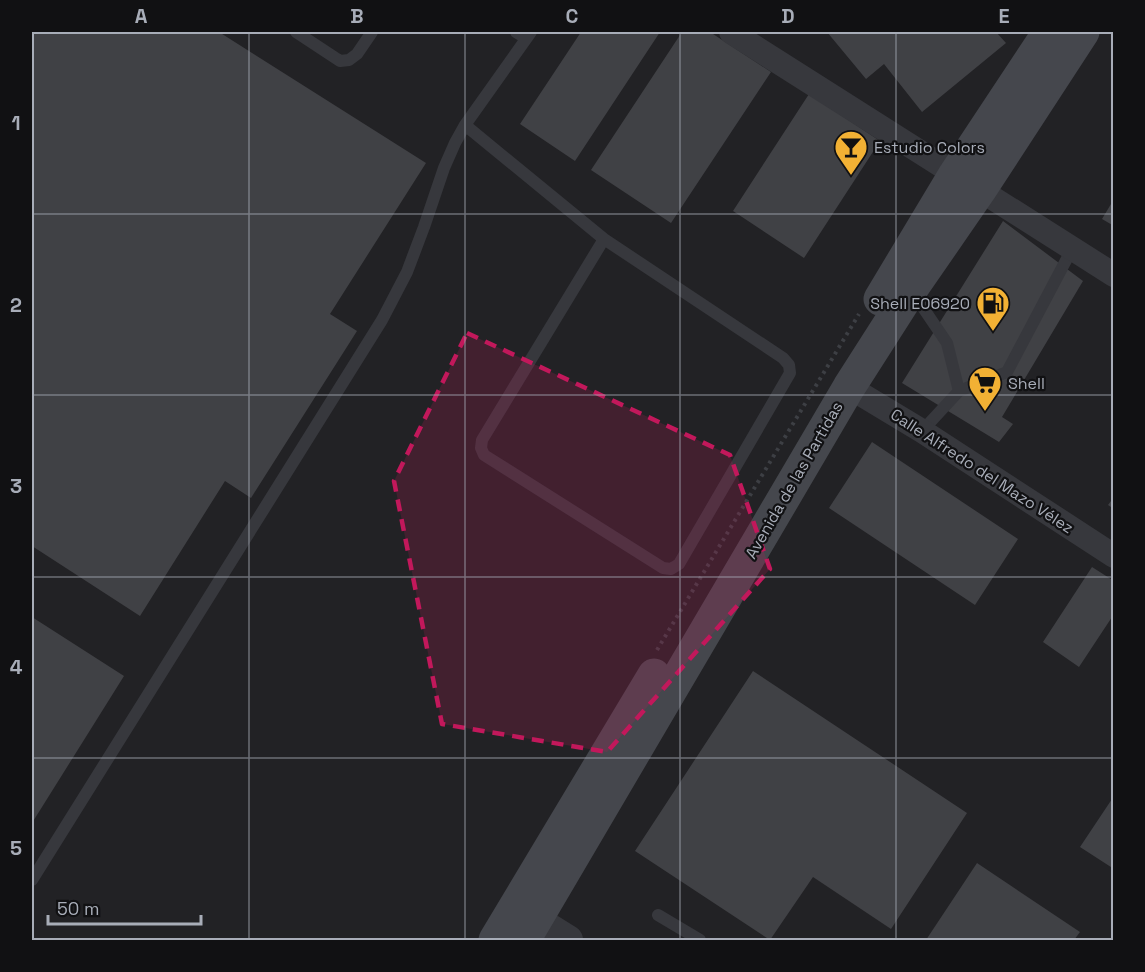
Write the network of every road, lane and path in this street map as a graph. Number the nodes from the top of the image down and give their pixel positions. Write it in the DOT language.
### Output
graph roads {
  1 [pos="296,32"];
  2 [pos="370,32"];
  3 [pos="731,32"];
  4 [pos="1049,32"];
  5 [pos="1083,32"];
  6 [pos="525,34"];
  7 [pos="465,125"];
  8 [pos="967,182"];
  9 [pos="604,240"];
  10 [pos="1072,249"];
  11 [pos="1113,275"];
  12 [pos="911,290"];
  13 [pos="865,304"];
  14 [pos="849,387"];
  15 [pos="959,391"];
  16 [pos="922,431"];
  17 [pos="1113,556"];
  18 [pos="655,653"];
  19 [pos="32,880"];
  20 [pos="658,915"];
  21 [pos="525,922"];
  22 [pos="495,940"];
  23 [pos="568,940"];
  24 [pos="700,940"];
  1 -- 2 [label="lane"];
  3 -- 8 [label="street"];
  4 -- 8 [label="main road, Avenida de las Partidas"];
  5 -- 8 [label="main road, Avenida de las Partidas"];
  6 -- 7 [label="lane"];
  7 -- 9 [label="lane"];
  7 -- 19 [label="lane"];
  8 -- 10 [label="street"];
  8 -- 12 [label="main road, Avenida de las Partidas"];
  8 -- 21 [label="main road, Avenida de las Partidas"];
  9 -- 9 [label="lane"];
  10 -- 11 [label="street"];
  10 -- 15 [label="lane"];
  12 -- 14 [label="main road, Avenida de las Partidas"];
  12 -- 15 [label="lane"];
  13 -- 18 [label="path"];
  14 -- 16 [label="street, Calle Alfredo del Mazo Vélez"];
  14 -- 21 [label="main road, Avenida de las Partidas"];
  15 -- 16 [label="lane"];
  16 -- 17 [label="street, Calle Alfredo del Mazo Vélez"];
  20 -- 24 [label="lane"];
  21 -- 22 [label="main road, Avenida de las Partidas"];
  21 -- 23 [label="street"];
}
